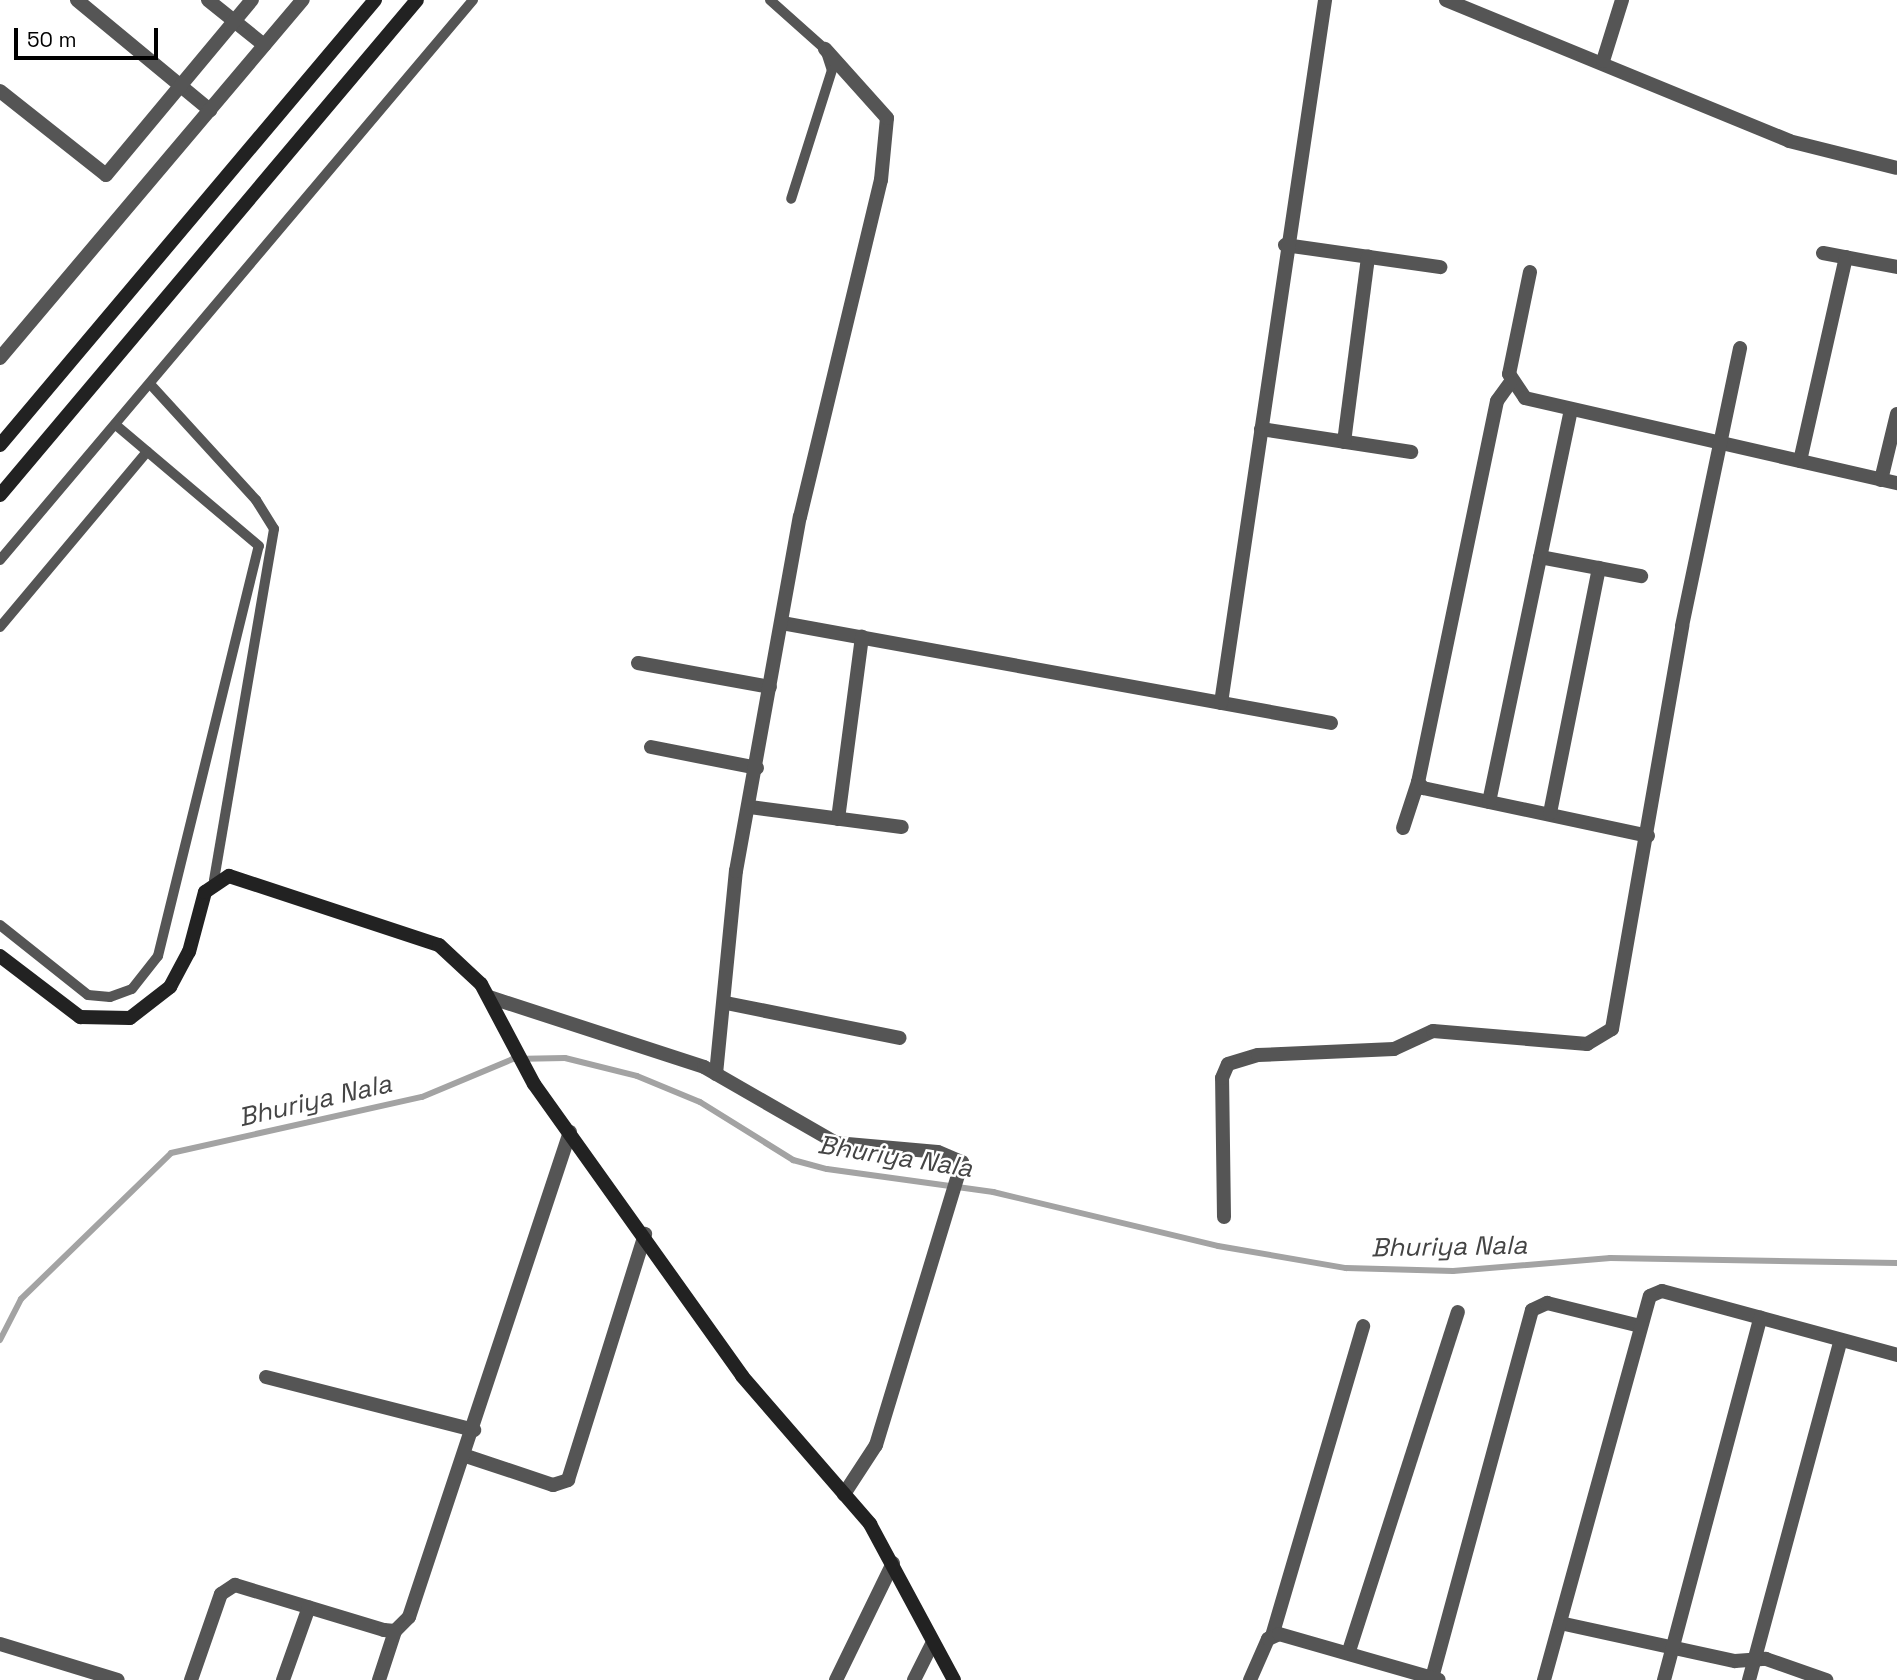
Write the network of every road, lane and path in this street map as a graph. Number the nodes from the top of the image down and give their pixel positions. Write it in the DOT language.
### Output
graph roads {
  1 [pos="77,0"];
  2 [pos="208,0"];
  3 [pos="252,0"];
  4 [pos="303,0"];
  5 [pos="375,0"];
  6 [pos="417,0"];
  7 [pos="473,0"];
  8 [pos="770,0"];
  9 [pos="1325,0"];
  10 [pos="1446,0"];
  11 [pos="1622,0"];
  12 [pos="233,20"];
  13 [pos="264,45"];
  14 [pos="825,49"];
  15 [pos="1603,61"];
  16 [pos="183,87"];
  17 [pos="0,91"];
  18 [pos="210,110"];
  19 [pos="1897,168"];
  20 [pos="791,199"];
  21 [pos="1285,245"];
  22 [pos="1823,253"];
  23 [pos="1368,257"];
  24 [pos="1846,257"];
  25 [pos="1440,267"];
  26 [pos="1897,267"];
  27 [pos="1530,272"];
  28 [pos="1740,348"];
  29 [pos="0,358"];
  30 [pos="1510,383"];
  31 [pos="151,385"];
  32 [pos="1571,408"];
  33 [pos="1897,414"];
  34 [pos="116,425"];
  35 [pos="1261,429"];
  36 [pos="1344,442"];
  37 [pos="1720,443"];
  38 [pos="0,445"];
  39 [pos="148,452"];
  40 [pos="1411,452"];
  41 [pos="1800,461"];
  42 [pos="1881,480"];
  43 [pos="1897,483"];
  44 [pos="0,495"];
  45 [pos="1540,557"];
  46 [pos="0,559"];
  47 [pos="1599,568"];
  48 [pos="1641,576"];
  49 [pos="782,623"];
  50 [pos="0,627"];
  51 [pos="862,637"];
  52 [pos="638,663"];
  53 [pos="771,687"];
  54 [pos="1222,703"];
  55 [pos="1331,723"];
  56 [pos="651,747"];
  57 [pos="757,768"];
  58 [pos="1418,782"];
  59 [pos="1489,802"];
  60 [pos="750,807"];
  61 [pos="1550,813"];
  62 [pos="838,819"];
  63 [pos="902,827"];
  64 [pos="1403,828"];
  65 [pos="1648,836"];
  66 [pos="215,880"];
  67 [pos="0,925"];
  68 [pos="0,956"];
  69 [pos="489,997"];
  70 [pos="726,1003"];
  71 [pos="900,1038"];
  72 [pos="716,1074"];
  73 [pos="570,1132"];
  74 [pos="1224,1217"];
  75 [pos="645,1234"];
  76 [pos="1458,1312"];
  77 [pos="1760,1318"];
  78 [pos="1363,1326"];
  79 [pos="1640,1326"];
  80 [pos="1841,1340"];
  81 [pos="1897,1354"];
  82 [pos="266,1377"];
  83 [pos="474,1430"];
  84 [pos="466,1456"];
  85 [pos="844,1494"];
  86 [pos="893,1563"];
  87 [pos="309,1607"];
  88 [pos="1560,1623"];
  89 [pos="395,1631"];
  90 [pos="1272,1636"];
  91 [pos="933,1642"];
  92 [pos="0,1644"];
  93 [pos="1673,1648"];
  94 [pos="1349,1651"];
  95 [pos="1757,1659"];
  96 [pos="1435,1679"];
  97 [pos="118,1680"];
  98 [pos="191,1680"];
  99 [pos="283,1680"];
  100 [pos="379,1680"];
  101 [pos="836,1680"];
  102 [pos="914,1680"];
  103 [pos="954,1680"];
  104 [pos="1250,1680"];
  105 [pos="1544,1680"];
  106 [pos="1664,1680"];
  107 [pos="1749,1680"];
  108 [pos="1826,1680"];
  1 -- 16 [label="street"];
  2 -- 12 [label="street"];
  3 -- 12 [label="street"];
  4 -- 13 [label="street"];
  5 -- 38 [label="street"];
  6 -- 44 [label="street"];
  7 -- 31 [label="lane"];
  8 -- 14 [label="lane"];
  9 -- 21 [label="street"];
  10 -- 15 [label="street"];
  11 -- 15 [label="street"];
  12 -- 13 [label="street"];
  12 -- 16 [label="street"];
  13 -- 18 [label="street"];
  14 -- 20 [label="lane"];
  14 -- 49 [label="street"];
  15 -- 19 [label="street"];
  16 -- 17 [label="street"];
  16 -- 18 [label="street"];
  18 -- 29 [label="street"];
  21 -- 23 [label="street"];
  21 -- 35 [label="street"];
  22 -- 24 [label="street"];
  23 -- 25 [label="street"];
  23 -- 36 [label="street"];
  24 -- 26 [label="street"];
  24 -- 41 [label="street"];
  27 -- 30 [label="street"];
  28 -- 37 [label="street"];
  30 -- 32 [label="street"];
  30 -- 58 [label="street"];
  31 -- 34 [label="lane"];
  31 -- 66 [label="lane"];
  32 -- 37 [label="street"];
  32 -- 45 [label="street"];
  33 -- 42 [label="street"];
  34 -- 39 [label="lane"];
  34 -- 46 [label="lane"];
  35 -- 36 [label="street"];
  35 -- 54 [label="street"];
  36 -- 40 [label="street"];
  37 -- 41 [label="street"];
  37 -- 65 [label="street"];
  39 -- 50 [label="lane"];
  39 -- 67 [label="lane"];
  41 -- 42 [label="street"];
  42 -- 43 [label="street"];
  45 -- 47 [label="street"];
  45 -- 59 [label="street"];
  47 -- 48 [label="street"];
  47 -- 61 [label="street"];
  49 -- 51 [label="street"];
  49 -- 53 [label="street"];
  51 -- 54 [label="street"];
  51 -- 62 [label="street"];
  52 -- 53 [label="street"];
  53 -- 57 [label="street"];
  54 -- 55 [label="street"];
  56 -- 57 [label="street"];
  57 -- 60 [label="street"];
  58 -- 59 [label="street"];
  58 -- 64 [label="street"];
  59 -- 61 [label="street"];
  60 -- 62 [label="street"];
  60 -- 70 [label="street"];
  61 -- 65 [label="street"];
  62 -- 63 [label="street"];
  65 -- 74 [label="street"];
  66 -- 68 [label="street"];
  66 -- 69 [label="street"];
  69 -- 72 [label="street"];
  69 -- 73 [label="street"];
  70 -- 71 [label="street"];
  70 -- 72 [label="street"];
  72 -- 85 [label="street"];
  73 -- 75 [label="street"];
  73 -- 83 [label="street"];
  75 -- 84 [label="street"];
  75 -- 85 [label="street"];
  76 -- 94 [label="street"];
  77 -- 79 [label="street"];
  77 -- 80 [label="street"];
  77 -- 93 [label="street"];
  78 -- 90 [label="street"];
  79 -- 88 [label="street"];
  79 -- 96 [label="street"];
  80 -- 81 [label="street"];
  80 -- 95 [label="street"];
  82 -- 83 [label="street"];
  83 -- 84 [label="street"];
  84 -- 89 [label="street"];
  85 -- 86 [label="street"];
  86 -- 91 [label="street"];
  86 -- 101 [label="street"];
  87 -- 89 [label="street"];
  87 -- 98 [label="street"];
  87 -- 99 [label="street"];
  88 -- 93 [label="street"];
  88 -- 105 [label="street"];
  89 -- 100 [label="street"];
  90 -- 94 [label="street"];
  90 -- 104 [label="street"];
  91 -- 102 [label="street"];
  91 -- 103 [label="street"];
  92 -- 97 [label="street"];
  93 -- 95 [label="street"];
  93 -- 106 [label="street"];
  94 -- 96 [label="street"];
  95 -- 107 [label="street"];
  95 -- 108 [label="street"];
}
